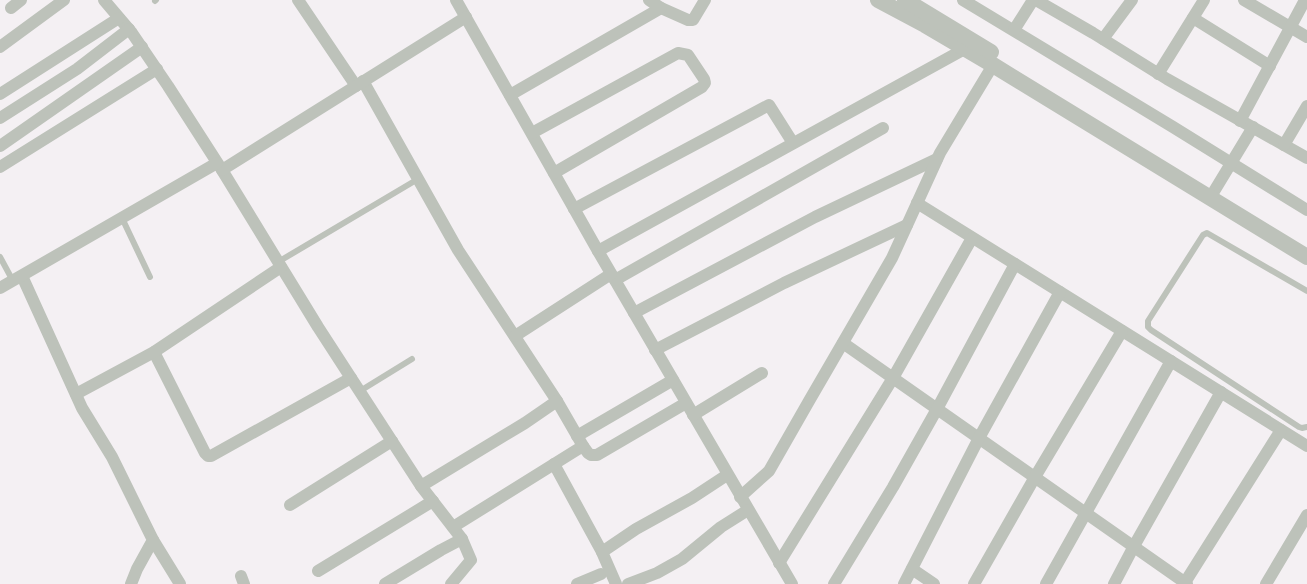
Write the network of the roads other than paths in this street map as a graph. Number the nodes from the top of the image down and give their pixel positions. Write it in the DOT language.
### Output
graph roads {
  1 [pos="21,0"];
  2 [pos="64,0"];
  3 [pos="106,0"];
  4 [pos="298,0"];
  5 [pos="456,0"];
  6 [pos="649,0"];
  7 [pos="705,0"];
  8 [pos="878,0"];
  9 [pos="905,0"];
  10 [pos="963,0"];
  11 [pos="1032,0"];
  12 [pos="1132,0"];
  13 [pos="1204,0"];
  14 [pos="1244,0"];
  15 [pos="1305,0"];
  16 [pos="1043,1"];
  17 [pos="11,8"];
  18 [pos="661,8"];
  19 [pos="466,17"];
  20 [pos="119,18"];
  21 [pos="1193,18"];
  22 [pos="1291,28"];
  23 [pos="129,29"];
  24 [pos="1014,30"];
  25 [pos="1307,37"];
  26 [pos="1103,39"];
  27 [pos="970,46"];
  28 [pos="0,47"];
  29 [pos="142,47"];
  30 [pos="993,65"];
  31 [pos="1270,66"];
  32 [pos="157,69"];
  33 [pos="1158,74"];
  34 [pos="359,84"];
  35 [pos="0,94"];
  36 [pos="510,95"];
  37 [pos="1307,106"];
  38 [pos="0,118"];
  39 [pos="1240,120"];
  40 [pos="1253,127"];
  41 [pos="883,128"];
  42 [pos="532,133"];
  43 [pos="794,143"];
  44 [pos="1284,145"];
  45 [pos="0,146"];
  46 [pos="1307,158"];
  47 [pos="937,159"];
  48 [pos="1231,163"];
  49 [pos="220,166"];
  50 [pos="0,167"];
  51 [pos="554,172"];
  52 [pos="418,179"];
  53 [pos="1212,194"];
  54 [pos="917,203"];
  55 [pos="574,209"];
  56 [pos="1307,210"];
  57 [pos="122,218"];
  58 [pos="907,225"];
  59 [pos="972,238"];
  60 [pos="1307,246"];
  61 [pos="598,251"];
  62 [pos="0,256"];
  63 [pos="1307,257"];
  64 [pos="279,264"];
  65 [pos="1015,264"];
  66 [pos="150,277"];
  67 [pos="613,277"];
  68 [pos="18,278"];
  69 [pos="0,288"];
  70 [pos="1060,292"];
  71 [pos="1307,292"];
  72 [pos="634,313"];
  73 [pos="1122,331"];
  74 [pos="515,336"];
  75 [pos="843,343"];
  76 [pos="655,350"];
  77 [pos="154,352"];
  78 [pos="412,359"];
  79 [pos="1171,361"];
  80 [pos="762,373"];
  81 [pos="351,378"];
  82 [pos="893,378"];
  83 [pos="673,380"];
  84 [pos="360,391"];
  85 [pos="1221,392"];
  86 [pos="76,394"];
  87 [pos="557,401"];
  88 [pos="686,403"];
  89 [pos="937,409"];
  90 [pos="693,415"];
  91 [pos="1307,426"];
  92 [pos="1281,430"];
  93 [pos="980,438"];
  94 [pos="392,441"];
  95 [pos="580,441"];
  96 [pos="1307,446"];
  97 [pos="554,464"];
  98 [pos="728,475"];
  99 [pos="1035,477"];
  100 [pos="421,486"];
  101 [pos="740,497"];
  102 [pos="433,501"];
  103 [pos="290,505"];
  104 [pos="748,510"];
  105 [pos="1086,512"];
  106 [pos="1306,519"];
  107 [pos="453,527"];
  108 [pos="462,539"];
  109 [pos="153,540"];
  110 [pos="1134,546"];
  111 [pos="602,552"];
  112 [pos="779,563"];
  113 [pos="912,569"];
  114 [pos="318,571"];
  115 [pos="601,574"];
  116 [pos="1185,583"];
  117 [pos="131,584"];
  118 [pos="180,584"];
  119 [pos="385,584"];
  120 [pos="451,584"];
  121 [pos="577,584"];
  122 [pos="616,584"];
  123 [pos="628,584"];
  124 [pos="792,584"];
  125 [pos="834,584"];
  126 [pos="904,584"];
  127 [pos="934,584"];
  128 [pos="974,584"];
  129 [pos="1046,584"];
  130 [pos="1114,584"];
  131 [pos="1266,584"];
  1 -- 17 [label="street"];
  2 -- 28 [label="street"];
  3 -- 20 [label="street"];
  4 -- 34 [label="street"];
  5 -- 19 [label="street"];
  6 -- 18 [label="street"];
  7 -- 18 [label="street"];
  8 -- 27 [label="street"];
  9 -- 27 [label="street"];
  10 -- 24 [label="street"];
  11 -- 24 [label="street"];
  12 -- 26 [label="street"];
  13 -- 21 [label="street"];
  14 -- 22 [label="street"];
  15 -- 22 [label="street"];
  16 -- 26 [label="street"];
  18 -- 36 [label="street"];
  19 -- 34 [label="street"];
  19 -- 36 [label="street"];
  20 -- 23 [label="street"];
  20 -- 35 [label="street"];
  21 -- 31 [label="street"];
  21 -- 33 [label="street"];
  22 -- 25 [label="street"];
  22 -- 31 [label="street"];
  23 -- 29 [label="street"];
  23 -- 38 [label="street"];
  24 -- 48 [label="street"];
  26 -- 33 [label="street"];
  27 -- 30 [label="street"];
  27 -- 43 [label="street"];
  27 -- 53 [label="street"];
  29 -- 32 [label="street"];
  29 -- 45 [label="street"];
  30 -- 47 [label="street"];
  30 -- 53 [label="street"];
  31 -- 39 [label="street"];
  32 -- 49 [label="street"];
  32 -- 50 [label="street"];
  33 -- 39 [label="street"];
  34 -- 49 [label="street"];
  34 -- 52 [label="street"];
  36 -- 42 [label="street"];
  37 -- 44 [label="street"];
  39 -- 40 [label="street"];
  40 -- 44 [label="street"];
  40 -- 48 [label="street"];
  41 -- 67 [label="street"];
  42 -- 51 [label="street"];
  42 -- 51 [label="street"];
  43 -- 55 [label="street"];
  43 -- 61 [label="street"];
  44 -- 46 [label="street"];
  47 -- 54 [label="street"];
  47 -- 72 [label="street"];
  48 -- 53 [label="street"];
  48 -- 56 [label="street"];
  49 -- 57 [label="street"];
  49 -- 64 [label="street"];
  51 -- 55 [label="street"];
  52 -- 64 [label="lane"];
  52 -- 74 [label="street"];
  53 -- 60 [label="street"];
  53 -- 63 [label="street"];
  54 -- 58 [label="street"];
  54 -- 59 [label="street"];
  55 -- 61 [label="street"];
  57 -- 66 [label="lane"];
  57 -- 68 [label="street"];
  58 -- 75 [label="street"];
  58 -- 76 [label="street"];
  59 -- 65 [label="street"];
  59 -- 82 [label="street"];
  61 -- 67 [label="street"];
  62 -- 68 [label="lane"];
  64 -- 77 [label="street"];
  64 -- 81 [label="street"];
  65 -- 70 [label="street"];
  65 -- 89 [label="street"];
  67 -- 72 [label="street"];
  67 -- 74 [label="street"];
  68 -- 69 [label="street"];
  68 -- 86 [label="street"];
  70 -- 73 [label="street"];
  70 -- 93 [label="street"];
  71 -- 91 [label="lane"];
  72 -- 76 [label="street"];
  73 -- 79 [label="street"];
  73 -- 99 [label="street"];
  74 -- 87 [label="street"];
  75 -- 82 [label="street"];
  75 -- 101 [label="street"];
  76 -- 83 [label="street"];
  77 -- 81 [label="street"];
  77 -- 86 [label="street"];
  78 -- 84 [label="lane"];
  79 -- 85 [label="street"];
  79 -- 105 [label="street"];
  80 -- 90 [label="street"];
  81 -- 84 [label="street"];
  82 -- 89 [label="street"];
  82 -- 112 [label="street"];
  83 -- 88 [label="street"];
  83 -- 95 [label="street"];
  84 -- 94 [label="street"];
  85 -- 92 [label="street"];
  85 -- 110 [label="street"];
  86 -- 109 [label="street"];
  87 -- 95 [label="street"];
  87 -- 100 [label="street"];
  88 -- 90 [label="street"];
  88 -- 95 [label="street"];
  89 -- 93 [label="street"];
  89 -- 125 [label="street"];
  90 -- 98 [label="street"];
  92 -- 96 [label="street"];
  92 -- 116 [label="street"];
  93 -- 99 [label="street"];
  93 -- 113 [label="street"];
  94 -- 100 [label="street"];
  94 -- 103 [label="street"];
  95 -- 97 [label="street"];
  97 -- 107 [label="street"];
  97 -- 111 [label="street"];
  98 -- 101 [label="street"];
  98 -- 111 [label="street"];
  99 -- 105 [label="street"];
  99 -- 128 [label="street"];
  100 -- 102 [label="street"];
  101 -- 104 [label="street"];
  102 -- 107 [label="street"];
  102 -- 114 [label="street"];
  104 -- 112 [label="street"];
  104 -- 123 [label="street"];
  105 -- 110 [label="street"];
  105 -- 129 [label="street"];
  106 -- 131 [label="street"];
  107 -- 108 [label="street"];
  108 -- 119 [label="street"];
  108 -- 120 [label="street"];
  109 -- 117 [label="street"];
  109 -- 118 [label="street"];
  110 -- 116 [label="street"];
  110 -- 130 [label="street"];
  111 -- 115 [label="street"];
  112 -- 124 [label="street"];
  113 -- 126 [label="street"];
  113 -- 127 [label="street"];
  115 -- 121 [label="street"];
  115 -- 122 [label="street"];
}
